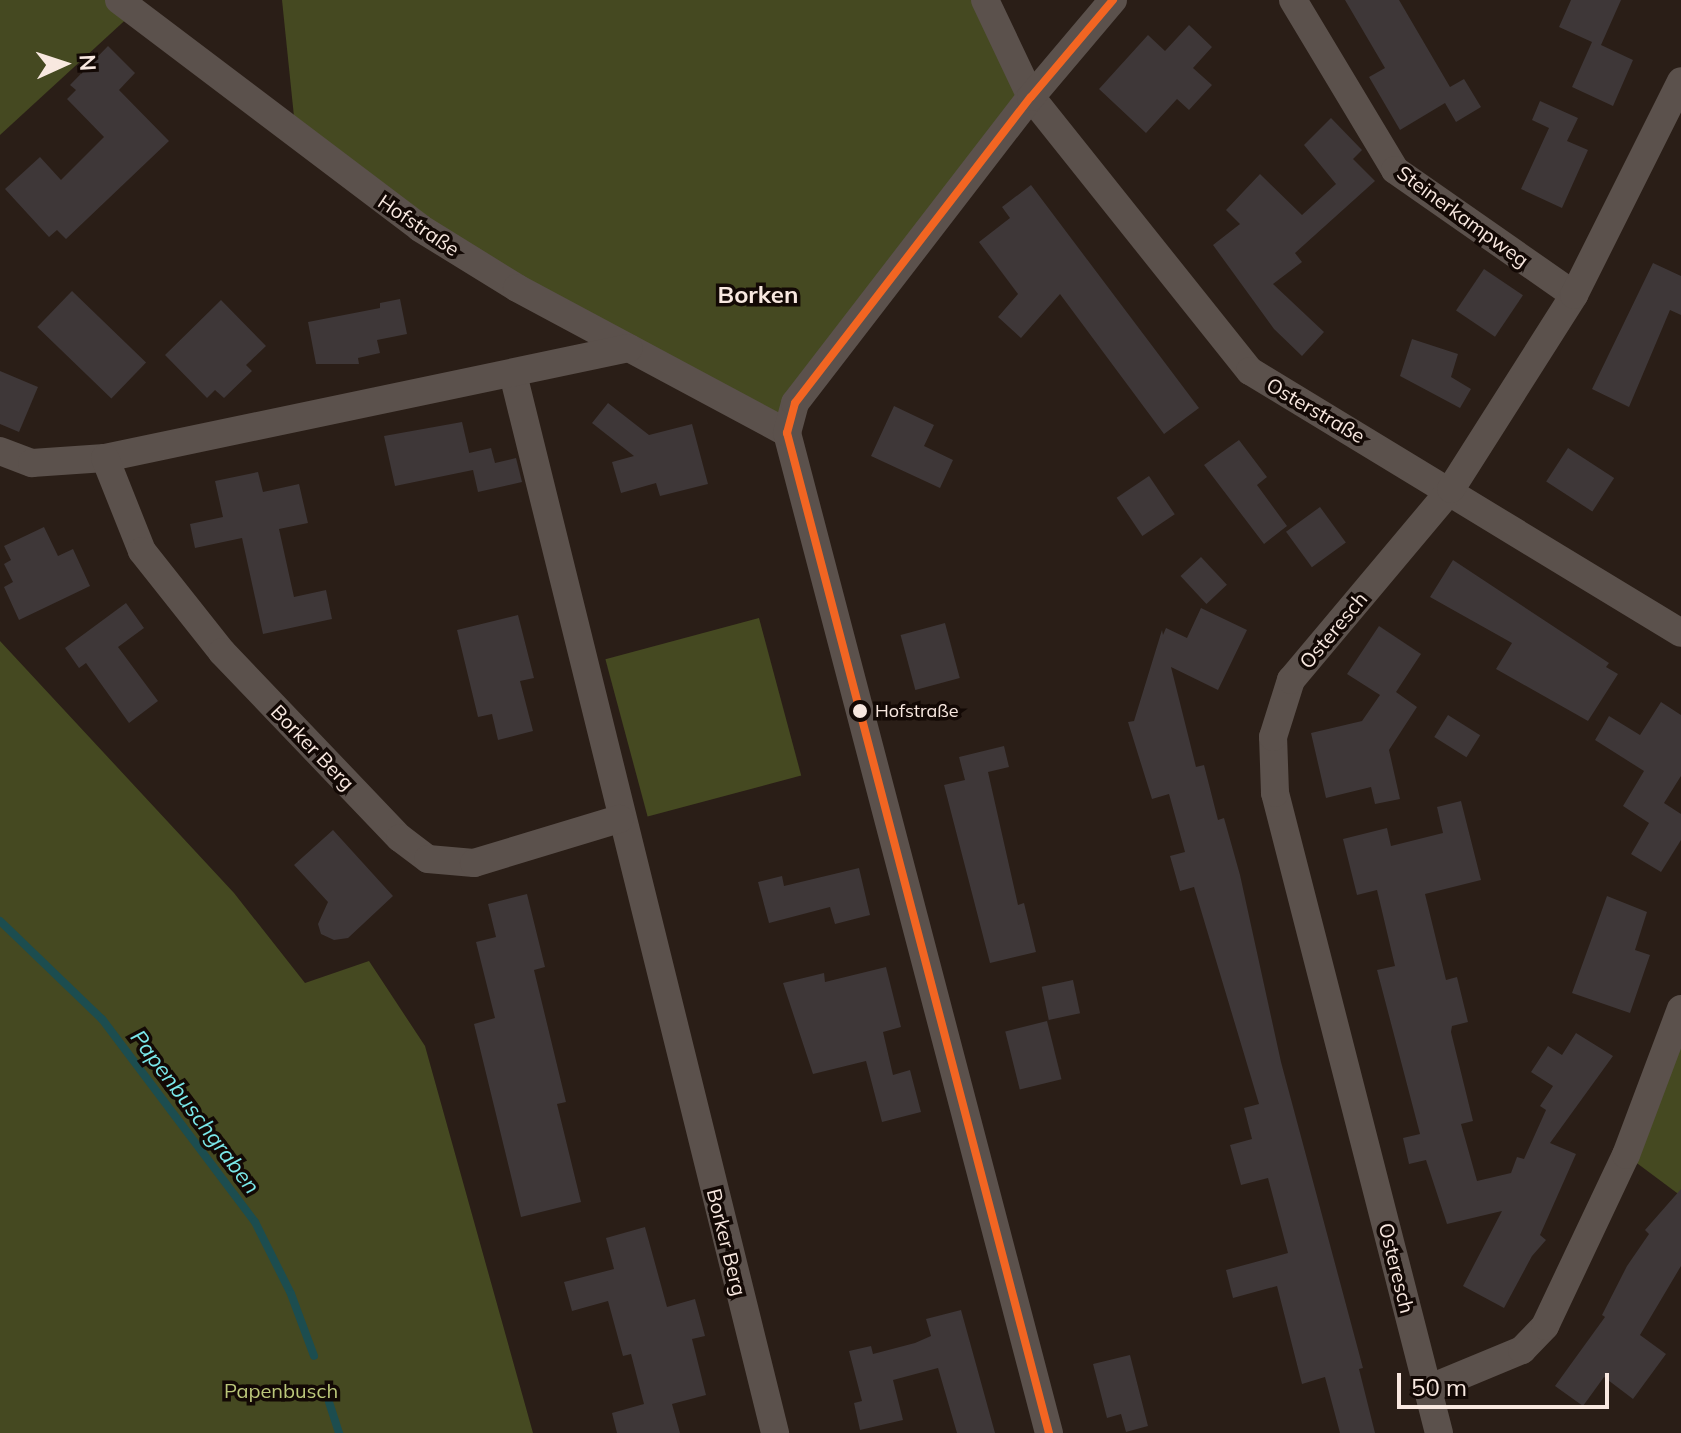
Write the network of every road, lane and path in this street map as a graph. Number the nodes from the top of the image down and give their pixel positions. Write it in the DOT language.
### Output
graph roads {
  1 [pos="119,0"];
  2 [pos="985,0"];
  3 [pos="1113,0"];
  4 [pos="1293,0"];
  5 [pos="1681,81"];
  6 [pos="1031,97"];
  7 [pos="1574,295"];
  8 [pos="629,348"];
  9 [pos="513,374"];
  10 [pos="787,433"];
  11 [pos="0,451"];
  12 [pos="105,458"];
  13 [pos="1451,489"];
  14 [pos="1681,633"];
  15 [pos="619,819"];
  16 [pos="1681,1009"];
  17 [pos="1428,1389"];
  18 [pos="775,1433"];
  19 [pos="1049,1433"];
  20 [pos="1439,1433"];
  1 -- 8 [label="street, Hofstraße"];
  2 -- 6 [label="street"];
  3 -- 6 [label="street"];
  4 -- 7 [label="street, Steinerkampweg"];
  5 -- 7 [label="street, Osteresch"];
  6 -- 10 [label="street"];
  6 -- 13 [label="street, Osterstraße"];
  7 -- 13 [label="street, Osteresch"];
  8 -- 9 [label="street"];
  8 -- 10 [label="street, Hofstraße"];
  9 -- 12 [label="street"];
  9 -- 15 [label="street, Borker Berg"];
  10 -- 19 [label="street"];
  11 -- 12 [label="street"];
  12 -- 15 [label="street, Borker Berg"];
  13 -- 14 [label="street, Osterstraße"];
  13 -- 17 [label="street, Osteresch"];
  15 -- 18 [label="street, Borker Berg"];
  16 -- 17 [label="street"];
  17 -- 20 [label="street, Osteresch"];
}
